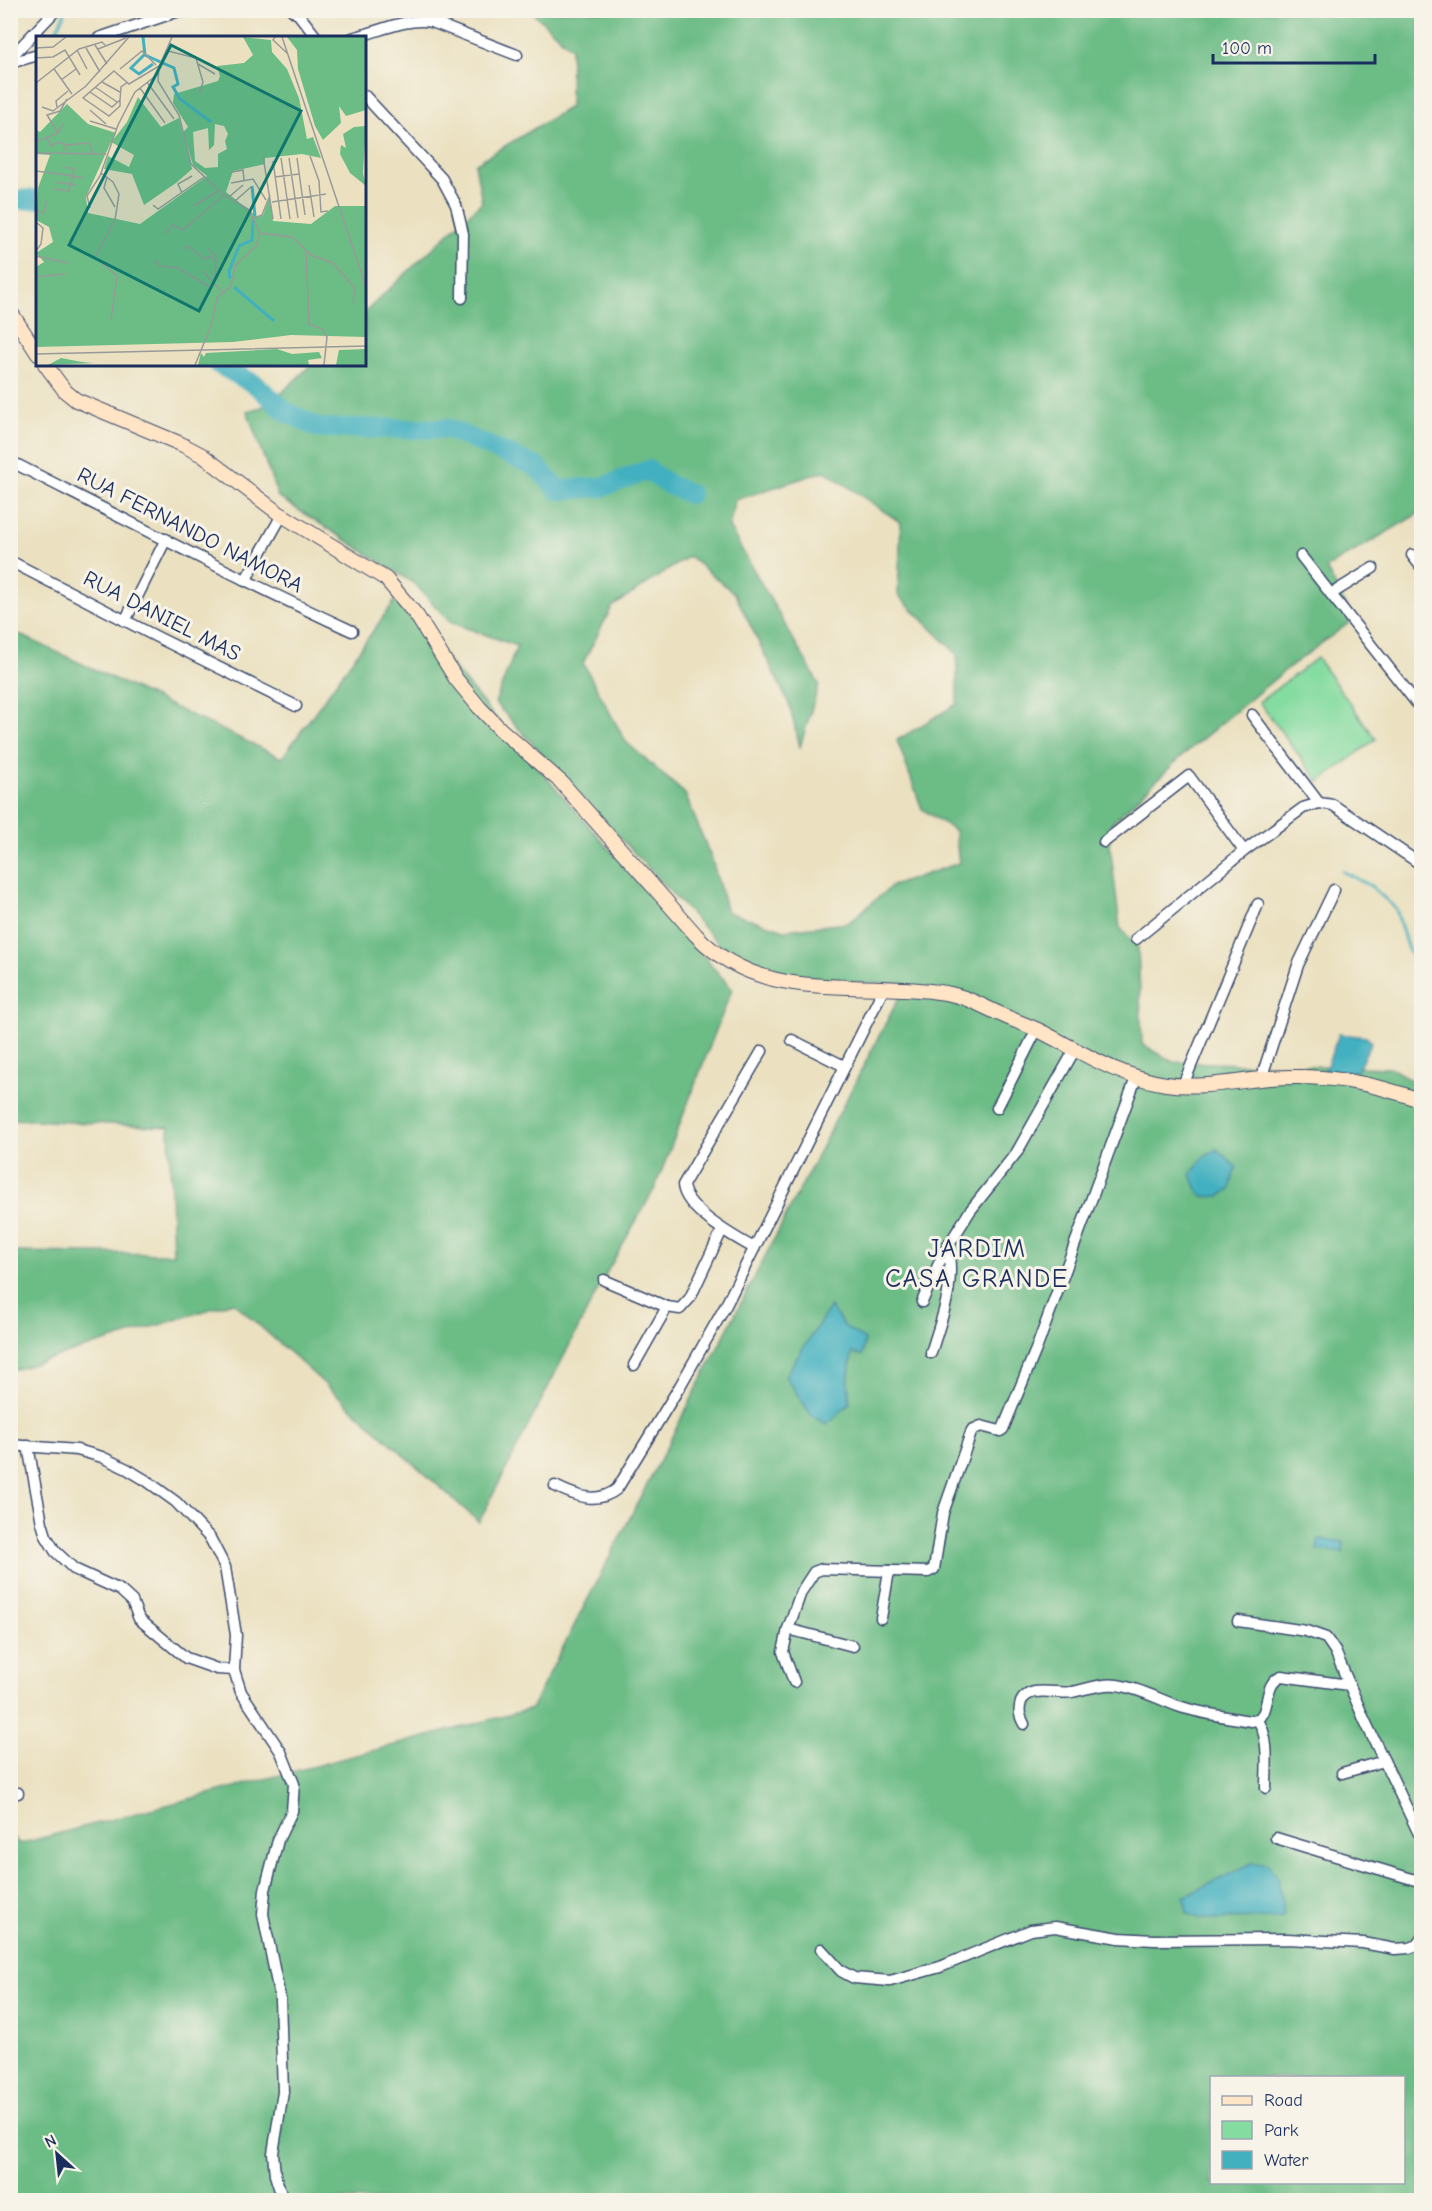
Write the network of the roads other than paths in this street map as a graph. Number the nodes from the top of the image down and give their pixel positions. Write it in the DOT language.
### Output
graph roads {
  1 [pos="56,10"];
  2 [pos="182,10"];
  3 [pos="292,10"];
  4 [pos="105,36"];
  5 [pos="315,36"];
  6 [pos="359,36"];
  7 [pos="517,55"];
  8 [pos="36,56"];
  9 [pos="10,58"];
  10 [pos="10,63"];
  11 [pos="366,97"];
  12 [pos="462,298"];
  13 [pos="10,311"];
  14 [pos="36,351"];
  15 [pos="46,366"];
  16 [pos="10,461"];
  17 [pos="282,515"];
  18 [pos="166,539"];
  19 [pos="1412,555"];
  20 [pos="1301,556"];
  21 [pos="10,561"];
  22 [pos="1373,568"];
  23 [pos="1422,568"];
  24 [pos="245,581"];
  25 [pos="1331,594"];
  26 [pos="125,621"];
  27 [pos="352,631"];
  28 [pos="296,706"];
  29 [pos="1422,710"];
  30 [pos="1252,715"];
  31 [pos="1319,803"];
  32 [pos="1104,842"];
  33 [pos="1244,851"];
  34 [pos="1422,865"];
  35 [pos="1334,890"];
  36 [pos="1258,904"];
  37 [pos="1136,939"];
  38 [pos="884,988"];
  39 [pos="1037,1029"];
  40 [pos="792,1040"];
  41 [pos="762,1051"];
  42 [pos="1074,1051"];
  43 [pos="844,1066"];
  44 [pos="1136,1078"];
  45 [pos="1261,1079"];
  46 [pos="1184,1085"];
  47 [pos="1422,1101"];
  48 [pos="997,1108"];
  49 [pos="722,1230"];
  50 [pos="948,1245"];
  51 [pos="754,1248"];
  52 [pos="604,1280"];
  53 [pos="922,1302"];
  54 [pos="667,1307"];
  55 [pos="931,1353"];
  56 [pos="634,1365"];
  57 [pos="10,1445"];
  58 [pos="28,1446"];
  59 [pos="555,1486"];
  60 [pos="889,1571"];
  61 [pos="881,1618"];
  62 [pos="1238,1621"];
  63 [pos="788,1629"];
  64 [pos="853,1646"];
  65 [pos="234,1670"];
  66 [pos="794,1682"];
  67 [pos="1348,1684"];
  68 [pos="1258,1720"];
  69 [pos="1024,1724"];
  70 [pos="1384,1761"];
  71 [pos="1342,1773"];
  72 [pos="1266,1788"];
  73 [pos="1276,1838"];
  74 [pos="1422,1840"];
  75 [pos="1422,1882"];
  76 [pos="1422,1938"];
  77 [pos="821,1949"];
  78 [pos="283,2200"];
  1 -- 9 [label="street"];
  2 -- 4 [label="street"];
  3 -- 5 [label="street"];
  6 -- 7 [label="street"];
  8 -- 10 [label="street"];
  11 -- 12 [label="street"];
  13 -- 14 [label="main road"];
  15 -- 17 [label="main road"];
  16 -- 18 [label="street, RUA FERNANDO NAMORA"];
  17 -- 24 [label="street"];
  17 -- 38 [label="main road"];
  18 -- 24 [label="street, RUA FERNANDO NAMORA"];
  18 -- 26 [label="street"];
  19 -- 23 [label="street"];
  20 -- 25 [label="street"];
  21 -- 26 [label="street, RUA DANIEL MAS"];
  22 -- 25 [label="street"];
  24 -- 27 [label="street, RUA FERNANDO NAMORA"];
  25 -- 29 [label="street"];
  26 -- 28 [label="street, RUA DANIEL MAS"];
  30 -- 31 [label="street"];
  31 -- 33 [label="street"];
  31 -- 34 [label="street"];
  32 -- 33 [label="street"];
  33 -- 37 [label="street"];
  35 -- 45 [label="street"];
  36 -- 46 [label="street"];
  38 -- 39 [label="main road"];
  38 -- 43 [label="street"];
  39 -- 42 [label="main road"];
  39 -- 48 [label="street"];
  40 -- 43 [label="street"];
  41 -- 49 [label="street"];
  42 -- 44 [label="main road"];
  42 -- 50 [label="street"];
  43 -- 51 [label="street"];
  44 -- 46 [label="main road"];
  44 -- 60 [label="street"];
  45 -- 46 [label="main road"];
  45 -- 47 [label="main road"];
  49 -- 51 [label="street"];
  49 -- 54 [label="street"];
  50 -- 53 [label="street"];
  50 -- 55 [label="street"];
  51 -- 59 [label="street"];
  52 -- 54 [label="street"];
  54 -- 56 [label="street"];
  57 -- 58 [label="street"];
  58 -- 65 [label="street"];
  58 -- 65 [label="street"];
  60 -- 61 [label="street"];
  60 -- 63 [label="street"];
  62 -- 67 [label="street"];
  63 -- 64 [label="street"];
  63 -- 66 [label="street"];
  65 -- 78 [label="street"];
  67 -- 68 [label="street"];
  67 -- 70 [label="street"];
  68 -- 69 [label="street"];
  68 -- 72 [label="street"];
  70 -- 71 [label="street"];
  70 -- 74 [label="street"];
  73 -- 75 [label="street"];
  76 -- 77 [label="street"];
}
